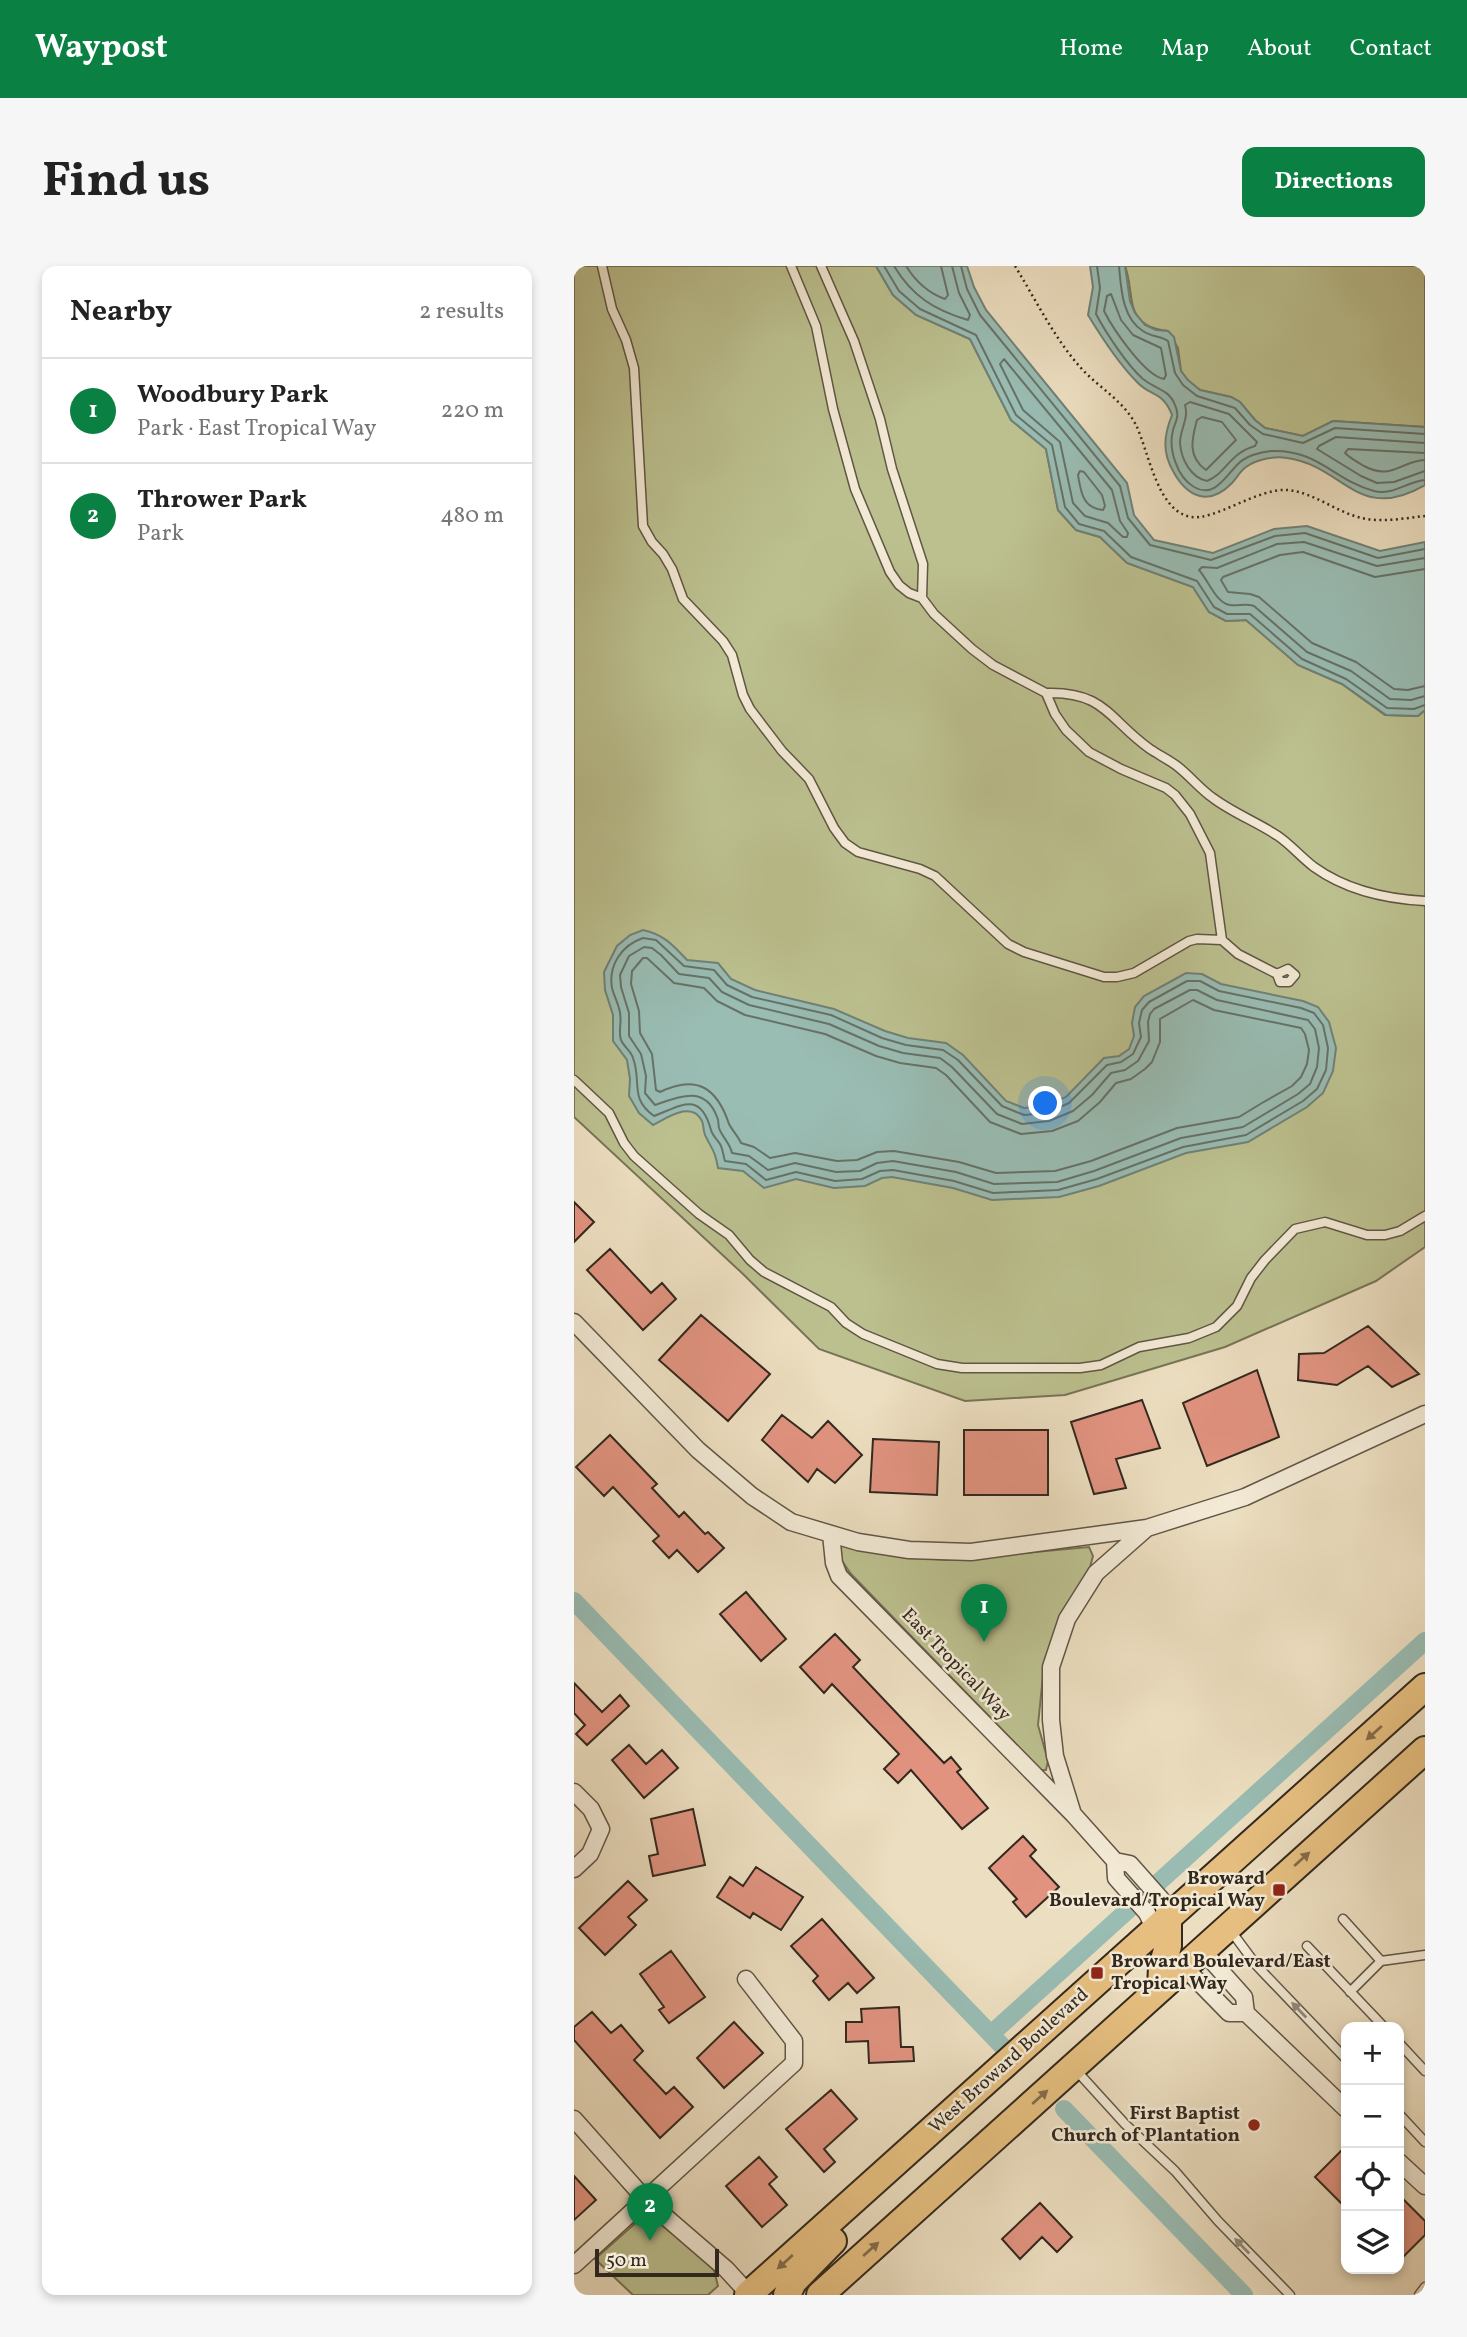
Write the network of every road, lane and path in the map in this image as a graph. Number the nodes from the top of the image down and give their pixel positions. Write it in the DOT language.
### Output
graph roads {
  1 [pos="602,266"];
  2 [pos="791,266"];
  3 [pos="821,266"];
  4 [pos="1015,266"];
  5 [pos="1425,516"];
  6 [pos="922,598"];
  7 [pos="1046,693"];
  8 [pos="1425,901"];
  9 [pos="1222,940"];
  10 [pos="1277,974"];
  11 [pos="574,1080"];
  12 [pos="1425,1216"];
  13 [pos="574,1322"];
  14 [pos="1425,1414"];
  15 [pos="1147,1528"];
  16 [pos="831,1534"];
  17 [pos="1425,1687"];
  18 [pos="1425,1750"];
  19 [pos="574,1792"];
  20 [pos="1073,1814"];
  21 [pos="1122,1863"];
  22 [pos="574,1869"];
  23 [pos="1158,1915"];
  24 [pos="1343,1919"];
  25 [pos="1228,1926"];
  26 [pos="1307,1946"];
  27 [pos="1425,1955"];
  28 [pos="1193,1959"];
  29 [pos="1381,1961"];
  30 [pos="746,1979"];
  31 [pos="1161,1988"];
  32 [pos="1350,1992"];
  33 [pos="1246,2013"];
  34 [pos="1379,2022"];
  35 [pos="1404,2048"];
  36 [pos="1341,2054"];
  37 [pos="1074,2067"];
  38 [pos="1425,2071"];
  39 [pos="1341,2104"];
  40 [pos="574,2119"];
  41 [pos="1404,2119"];
  42 [pos="924,2137"];
  43 [pos="1425,2142"];
  44 [pos="1404,2167"];
  45 [pos="1425,2186"];
  46 [pos="646,2200"];
  47 [pos="574,2265"];
  48 [pos="1425,2287"];
  49 [pos="749,2295"];
  50 [pos="787,2295"];
  51 [pos="820,2295"];
  52 [pos="1290,2295"];
  53 [pos="1419,2295"];
  1 -- 9 [label="lane"];
  2 -- 6 [label="lane"];
  3 -- 6 [label="lane"];
  4 -- 5 [label="path"];
  6 -- 7 [label="lane"];
  7 -- 8 [label="lane"];
  7 -- 9 [label="lane"];
  9 -- 10 [label="lane"];
  11 -- 12 [label="lane"];
  13 -- 16 [label="street, East Tropical Way"];
  14 -- 15 [label="street, East Tropical Way"];
  15 -- 16 [label="street, East Tropical Way"];
  15 -- 20 [label="street, East Tropical Way"];
  16 -- 20 [label="street, East Tropical Way"];
  17 -- 23 [label="main road, West Broward Boulevard, one-way"];
  25 -- 18 [label="main road, one-way"];
  19 -- 22 [label="street"];
  20 -- 21 [label="street, East Tropical Way"];
  21 -- 23 [label="street, East Tropical Way"];
  21 -- 23 [label="street"];
  23 -- 31 [label="main road"];
  23 -- 42 [label="main road, West Broward Boulevard"];
  24 -- 29 [label="lane"];
  25 -- 28 [label="main road"];
  36 -- 25 [label="lane, one-way"];
  26 -- 32 [label="lane"];
  27 -- 29 [label="lane"];
  28 -- 31 [label="main road"];
  28 -- 33 [label="street"];
  28 -- 33 [label="street"];
  29 -- 32 [label="lane"];
  30 -- 46 [label="street"];
  31 -- 37 [label="main road"];
  32 -- 34 [label="lane"];
  33 -- 39 [label="street"];
  35 -- 38 [label="lane"];
  51 -- 37 [label="main road, one-way"];
  52 -- 37 [label="lane, one-way"];
  40 -- 46 [label="street"];
  41 -- 43 [label="lane"];
  42 -- 49 [label="main road, West Broward Boulevard, one-way"];
  42 -- 50 [label="main road"];
  44 -- 45 [label="street"];
  46 -- 47 [label="street"];
  46 -- 49 [label="street"];
  48 -- 53 [label="lane"];
}
